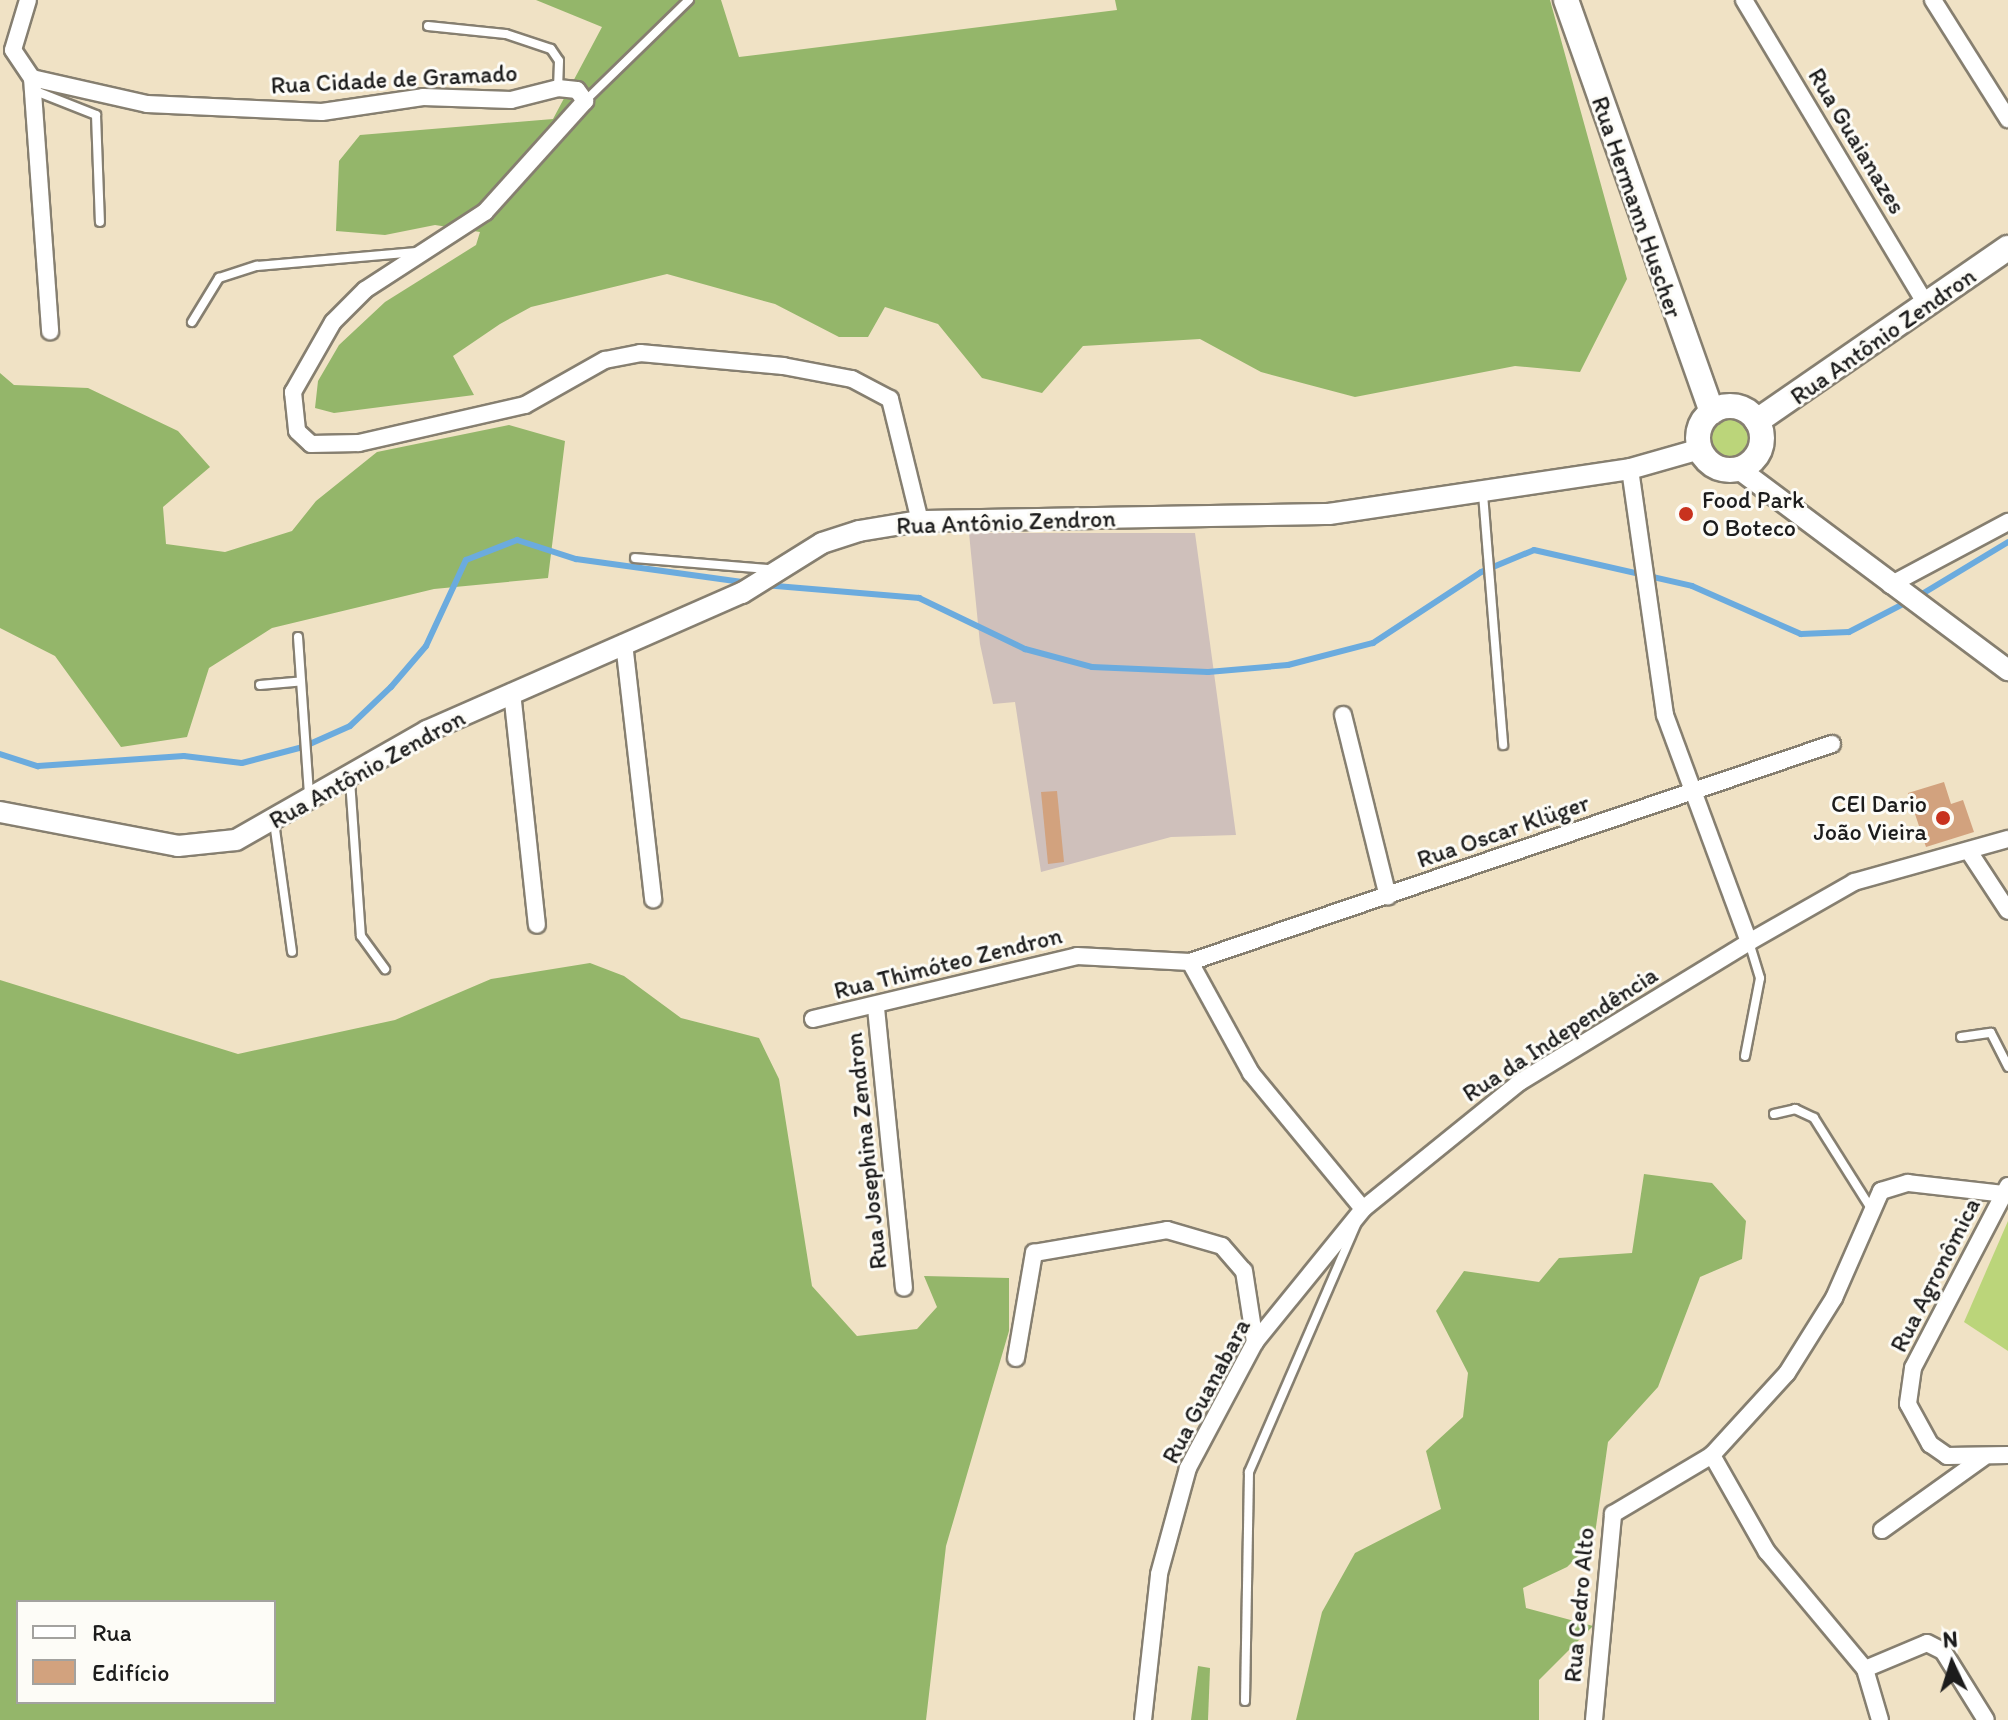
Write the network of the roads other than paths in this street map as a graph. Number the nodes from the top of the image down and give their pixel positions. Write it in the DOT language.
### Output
graph roads {
  1 [pos="28,0"];
  2 [pos="689,0"];
  3 [pos="1566,0"];
  4 [pos="1744,0"];
  5 [pos="1933,0"];
  6 [pos="428,26"];
  7 [pos="32,84"];
  8 [pos="558,88"];
  9 [pos="585,101"];
  10 [pos="2008,119"];
  11 [pos="100,222"];
  12 [pos="2008,248"];
  13 [pos="422,252"];
  14 [pos="1928,307"];
  15 [pos="192,322"];
  16 [pos="50,331"];
  17 [pos="1712,412"];
  18 [pos="1757,421"];
  19 [pos="1700,449"];
  20 [pos="1630,469"];
  21 [pos="1739,469"];
  22 [pos="1483,493"];
  23 [pos="920,521"];
  24 [pos="2008,522"];
  25 [pos="635,558"];
  26 [pos="762,580"];
  27 [pos="1895,588"];
  28 [pos="298,637"];
  29 [pos="624,643"];
  30 [pos="2008,670"];
  31 [pos="297,682"];
  32 [pos="260,685"];
  33 [pos="512,692"];
  34 [pos="1343,715"];
  35 [pos="1832,744"];
  36 [pos="1503,745"];
  37 [pos="350,780"];
  38 [pos="1688,793"];
  39 [pos="311,804"];
  40 [pos="0,812"];
  41 [pos="274,822"];
  42 [pos="2008,839"];
  43 [pos="1970,853"];
  44 [pos="1388,897"];
  45 [pos="653,899"];
  46 [pos="2008,911"];
  47 [pos="537,925"];
  48 [pos="1749,942"];
  49 [pos="292,952"];
  50 [pos="1190,962"];
  51 [pos="385,969"];
  52 [pos="876,1008"];
  53 [pos="813,1019"];
  54 [pos="1961,1037"];
  55 [pos="1745,1056"];
  56 [pos="2008,1067"];
  57 [pos="1774,1114"];
  58 [pos="2006,1190"];
  59 [pos="1870,1207"];
  60 [pos="1363,1209"];
  61 [pos="904,1288"];
  62 [pos="1255,1342"];
  63 [pos="1016,1358"];
  64 [pos="1712,1455"];
  65 [pos="2008,1455"];
  66 [pos="1985,1457"];
  67 [pos="1882,1530"];
  68 [pos="1865,1669"];
  69 [pos="1245,1701"];
  70 [pos="1143,1720"];
  71 [pos="1594,1720"];
  72 [pos="1880,1720"];
  73 [pos="1986,1720"];
  1 -- 7 [label="street"];
  2 -- 9 [label="lane"];
  3 -- 17 [label="main road, Rua Hermann Huscher"];
  4 -- 14 [label="street, Rua Guaianazes"];
  5 -- 10 [label="street"];
  6 -- 8 [label="lane"];
  7 -- 8 [label="street, Rua Cidade de Gramado"];
  7 -- 11 [label="lane"];
  7 -- 16 [label="street"];
  8 -- 9 [label="street"];
  9 -- 13 [label="street"];
  12 -- 14 [label="main road, Rua Antônio Zendron"];
  13 -- 15 [label="lane"];
  13 -- 23 [label="street"];
  14 -- 18 [label="main road, Rua Antônio Zendron"];
  17 -- 18 [label="main road"];
  17 -- 19 [label="main road"];
  18 -- 21 [label="main road"];
  19 -- 20 [label="street, Rua Antônio Zendron"];
  19 -- 21 [label="main road"];
  20 -- 22 [label="street, Rua Antônio Zendron"];
  20 -- 38 [label="street"];
  21 -- 27 [label="street"];
  22 -- 23 [label="street, Rua Antônio Zendron"];
  22 -- 36 [label="lane"];
  23 -- 26 [label="street, Rua Antônio Zendron"];
  24 -- 27 [label="street"];
  25 -- 26 [label="lane"];
  26 -- 29 [label="street, Rua Antônio Zendron"];
  27 -- 30 [label="street"];
  28 -- 31 [label="lane"];
  29 -- 33 [label="street, Rua Antônio Zendron"];
  29 -- 45 [label="street"];
  31 -- 32 [label="lane"];
  31 -- 39 [label="lane"];
  33 -- 37 [label="street, Rua Antônio Zendron"];
  33 -- 47 [label="street"];
  34 -- 44 [label="street"];
  35 -- 38 [label="street, Rua Oscar Klüger"];
  37 -- 39 [label="street, Rua Antônio Zendron"];
  37 -- 51 [label="lane"];
  38 -- 44 [label="street, Rua Oscar Klüger"];
  38 -- 48 [label="street"];
  39 -- 41 [label="street, Rua Antônio Zendron"];
  40 -- 41 [label="street, Rua Antônio Zendron"];
  41 -- 49 [label="lane"];
  42 -- 43 [label="street, Rua da Independência"];
  43 -- 46 [label="street"];
  43 -- 48 [label="street, Rua da Independência"];
  44 -- 50 [label="street, Rua Oscar Klüger"];
  48 -- 55 [label="lane"];
  48 -- 60 [label="street, Rua da Independência"];
  50 -- 52 [label="street, Rua Thimóteo Zendron"];
  50 -- 60 [label="street"];
  52 -- 53 [label="street, Rua Thimóteo Zendron"];
  52 -- 61 [label="street, Rua Josephina Zendron"];
  54 -- 56 [label="lane"];
  57 -- 59 [label="lane"];
  58 -- 59 [label="street"];
  58 -- 66 [label="street, Rua Agronômica"];
  59 -- 64 [label="street"];
  60 -- 62 [label="street, Rua Guanabara"];
  60 -- 69 [label="lane, Rua da Independência"];
  62 -- 63 [label="street"];
  62 -- 70 [label="street, Rua Guanabara"];
  64 -- 68 [label="street"];
  64 -- 71 [label="street, Rua Cedro Alto"];
  65 -- 66 [label="street, Rua Agronômica"];
  66 -- 67 [label="street"];
  68 -- 72 [label="street"];
  68 -- 73 [label="street"];
}
